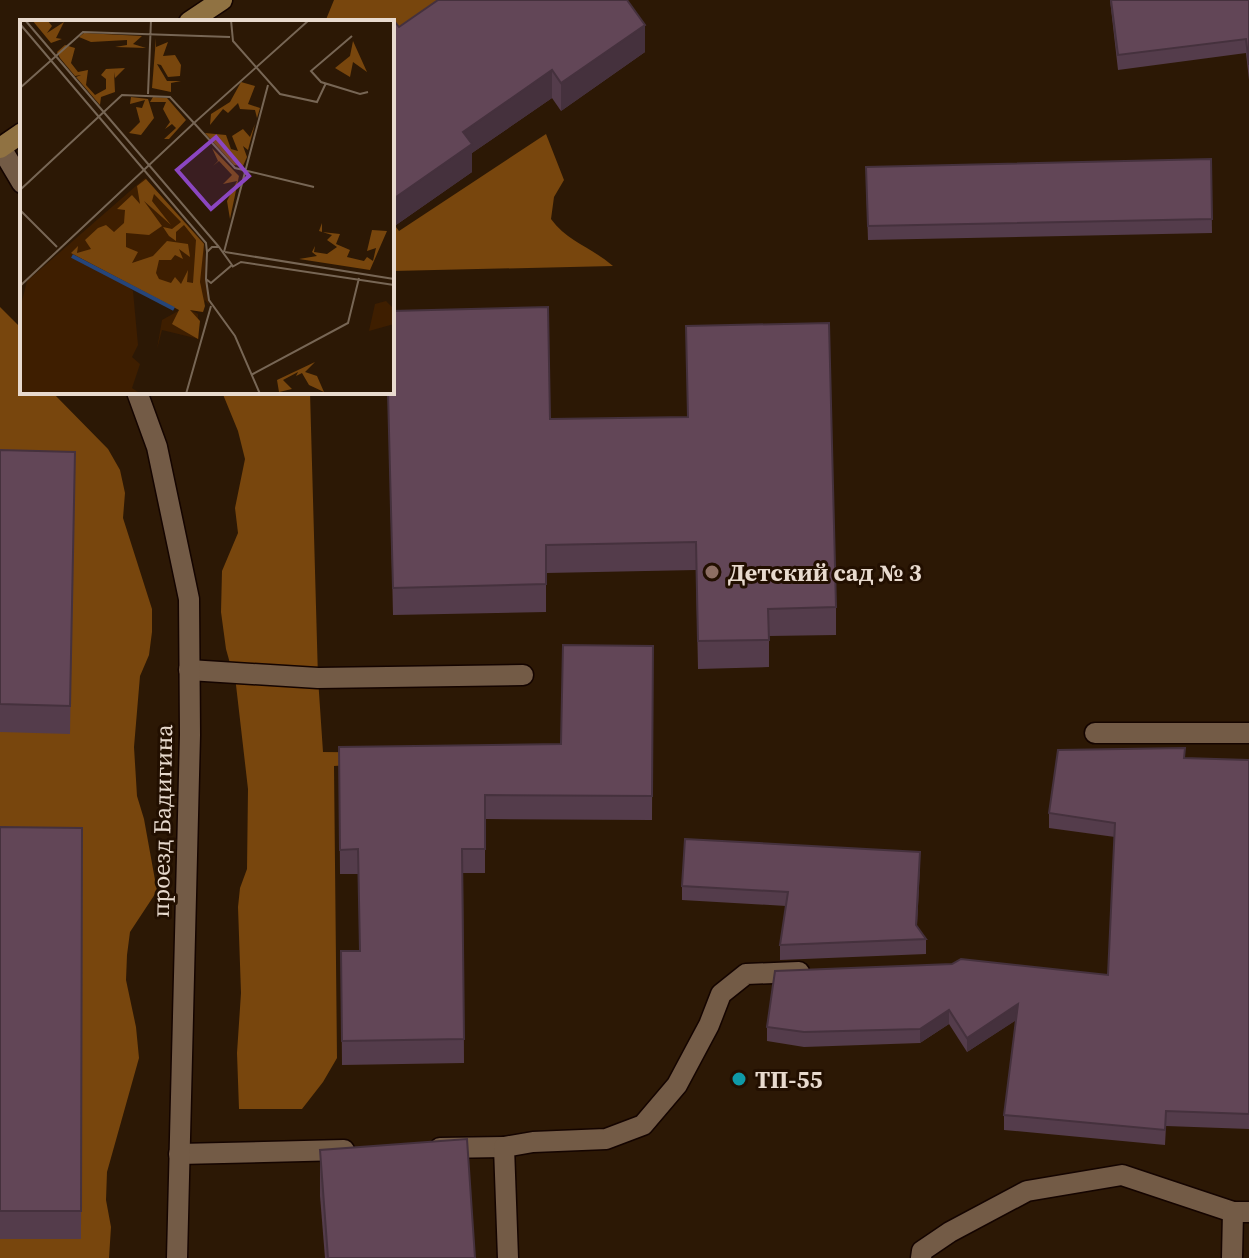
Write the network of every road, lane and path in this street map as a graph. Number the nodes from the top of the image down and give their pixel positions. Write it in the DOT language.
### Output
graph roads {
  1 [pos="222,0"];
  2 [pos="192,20"];
  3 [pos="20,134"];
  4 [pos="0,147"];
  5 [pos="20,180"];
  6 [pos="138,394"];
  7 [pos="189,670"];
  8 [pos="523,675"];
  9 [pos="1095,733"];
  10 [pos="1249,733"];
  11 [pos="825,971"];
  12 [pos="504,1147"];
  13 [pos="413,1149"];
  14 [pos="367,1150"];
  15 [pos="179,1154"];
  16 [pos="1241,1212"];
  17 [pos="177,1258"];
  18 [pos="508,1258"];
  19 [pos="921,1258"];
  20 [pos="1232,1258"];
  1 -- 2 [label="street"];
  3 -- 4 [label="street"];
  4 -- 5 [label="street"];
  6 -- 7 [label="street, проезд Бадигина"];
  7 -- 8 [label="street"];
  7 -- 15 [label="street, проезд Бадигина"];
  9 -- 10 [label="street"];
  11 -- 12 [label="street"];
  12 -- 13 [label="street"];
  12 -- 18 [label="street"];
  14 -- 15 [label="street"];
  15 -- 17 [label="street, проезд Бадигина"];
  16 -- 19 [label="street"];
  16 -- 20 [label="street"];
}
